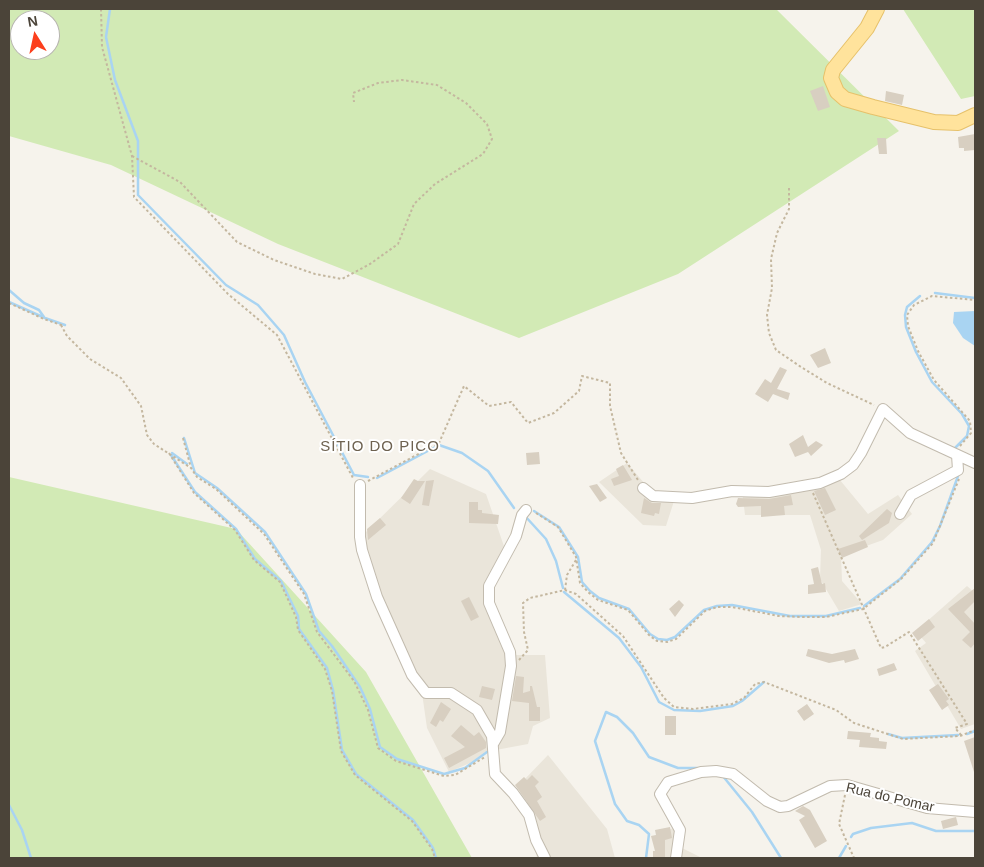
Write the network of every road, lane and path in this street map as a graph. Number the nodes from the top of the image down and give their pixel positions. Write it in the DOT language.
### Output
graph roads {
  1 [pos="101,9"];
  2 [pos="877,9"];
  3 [pos="354,102"];
  4 [pos="975,115"];
  5 [pos="132,156"];
  6 [pos="789,188"];
  7 [pos="975,300"];
  8 [pos="9,303"];
  9 [pos="883,409"];
  10 [pos="183,438"];
  11 [pos="169,453"];
  12 [pos="956,455"];
  13 [pos="975,463"];
  14 [pos="191,468"];
  15 [pos="958,468"];
  16 [pos="360,485"];
  17 [pos="810,486"];
  18 [pos="644,488"];
  19 [pos="526,510"];
  20 [pos="900,514"];
  21 [pos="576,559"];
  22 [pos="565,590"];
  23 [pos="863,609"];
  24 [pos="526,654"];
  25 [pos="975,730"];
  26 [pos="961,735"];
  27 [pos="493,744"];
  28 [pos="847,785"];
  29 [pos="975,812"];
  30 [pos="435,858"];
  31 [pos="545,858"];
  32 [pos="676,858"];
  33 [pos="854,858"];
  1 -- 5 [label="path"];
  2 -- 4 [label="main road"];
  3 -- 5 [label="path"];
  5 -- 16 [label="path"];
  6 -- 9 [label="path"];
  7 -- 12 [label="path"];
  8 -- 11 [label="path"];
  9 -- 12 [label="street"];
  9 -- 17 [label="street"];
  10 -- 14 [label="path"];
  11 -- 14 [label="path"];
  11 -- 30 [label="path"];
  12 -- 13 [label="street"];
  12 -- 15 [label="street"];
  14 -- 27 [label="path"];
  15 -- 20 [label="street"];
  15 -- 23 [label="path"];
  16 -- 18 [label="path"];
  16 -- 27 [label="street"];
  17 -- 18 [label="street"];
  17 -- 23 [label="path"];
  19 -- 21 [label="path"];
  19 -- 27 [label="street"];
  21 -- 22 [label="path"];
  21 -- 23 [label="path"];
  22 -- 24 [label="path"];
  22 -- 26 [label="path"];
  23 -- 26 [label="path"];
  25 -- 26 [label="path"];
  27 -- 31 [label="street"];
  28 -- 29 [label="street, Rua do Pomar"];
  28 -- 32 [label="street, Rua do Pomar"];
  28 -- 33 [label="path"];
}
